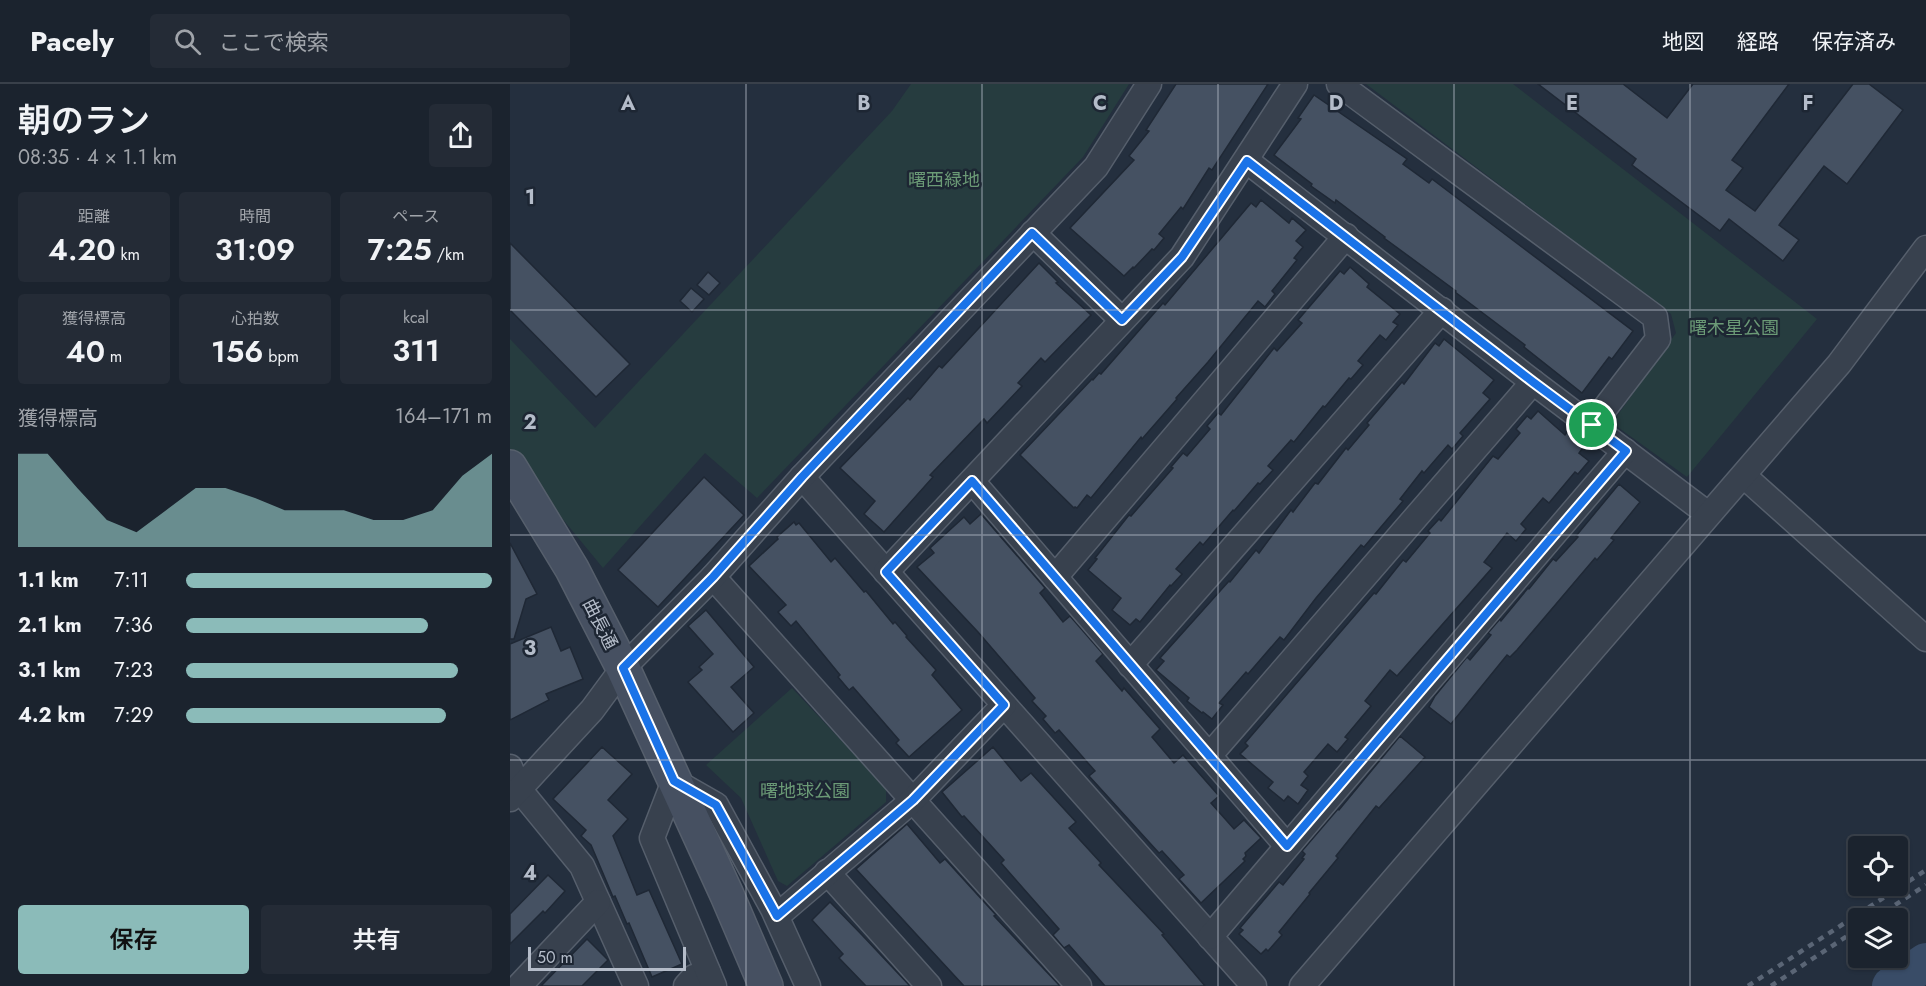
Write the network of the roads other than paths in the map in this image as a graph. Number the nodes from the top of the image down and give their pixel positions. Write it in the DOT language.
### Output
graph roads {
  1 [pos="1149,84"];
  2 [pos="1295,84"];
  3 [pos="1339,84"];
  4 [pos="1247,161"];
  5 [pos="1032,233"];
  6 [pos="1346,236"];
  7 [pos="1926,248"];
  8 [pos="1442,310"];
  9 [pos="1122,320"];
  10 [pos="1533,382"];
  11 [pos="1592,425"];
  12 [pos="1626,451"];
  13 [pos="510,467"];
  14 [pos="1744,476"];
  15 [pos="802,477"];
  16 [pos="972,481"];
  17 [pos="1708,514"];
  18 [pos="886,572"];
  19 [pos="713,577"];
  20 [pos="1055,577"];
  21 [pos="1926,639"];
  22 [pos="1130,665"];
  23 [pos="623,668"];
  24 [pos="1004,705"];
  25 [pos="1209,756"];
  26 [pos="510,767"];
  27 [pos="674,781"];
  28 [pos="515,794"];
  29 [pos="913,800"];
  30 [pos="1287,846"];
  31 [pos="827,872"];
  32 [pos="598,902"];
  33 [pos="777,916"];
  34 [pos="1210,937"];
  35 [pos="711,979"];
  36 [pos="519,986"];
  37 [pos="636,986"];
  38 [pos="686,986"];
  39 [pos="766,986"];
  40 [pos="808,986"];
  41 [pos="929,986"];
  42 [pos="1078,986"];
  43 [pos="1254,986"];
  44 [pos="1302,986"];
  1 -- 5 [label="street"];
  2 -- 4 [label="street"];
  3 -- 11 [label="street"];
  4 -- 6 [label="street"];
  4 -- 9 [label="street"];
  5 -- 9 [label="street"];
  5 -- 15 [label="street"];
  6 -- 8 [label="street"];
  6 -- 20 [label="street"];
  7 -- 14 [label="street"];
  8 -- 10 [label="street"];
  8 -- 22 [label="street"];
  9 -- 16 [label="street"];
  10 -- 11 [label="street"];
  10 -- 25 [label="street"];
  11 -- 12 [label="street"];
  12 -- 17 [label="street"];
  12 -- 30 [label="street"];
  13 -- 23 [label="street, 曲長通"];
  14 -- 17 [label="street"];
  14 -- 21 [label="street"];
  15 -- 18 [label="street"];
  15 -- 19 [label="street"];
  16 -- 18 [label="street"];
  16 -- 20 [label="street"];
  17 -- 44 [label="street"];
  18 -- 24 [label="street"];
  19 -- 23 [label="street"];
  19 -- 29 [label="street"];
  20 -- 22 [label="street"];
  22 -- 25 [label="street"];
  23 -- 27 [label="street, 曲長通"];
  23 -- 28 [label="street"];
  24 -- 29 [label="street"];
  24 -- 34 [label="street"];
  25 -- 30 [label="street"];
  26 -- 28 [label="street"];
  27 -- 33 [label="street"];
  27 -- 35 [label="street"];
  27 -- 39 [label="street, 曲長通"];
  28 -- 32 [label="street"];
  29 -- 31 [label="street"];
  29 -- 42 [label="street"];
  30 -- 34 [label="street"];
  31 -- 33 [label="street"];
  31 -- 41 [label="street"];
  32 -- 36 [label="street"];
  32 -- 37 [label="street"];
  33 -- 40 [label="street"];
  34 -- 43 [label="street"];
  35 -- 38 [label="street"];
}
